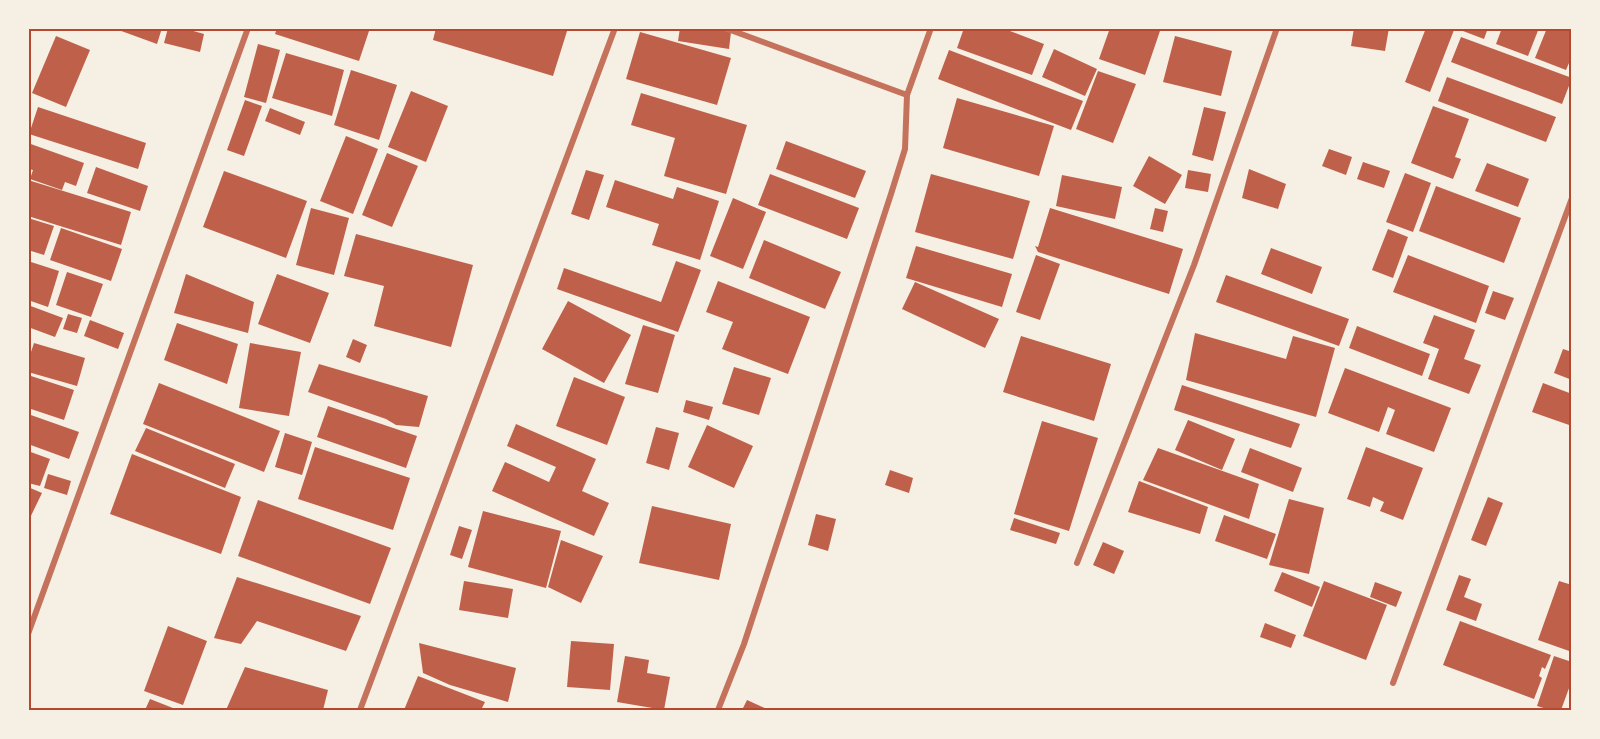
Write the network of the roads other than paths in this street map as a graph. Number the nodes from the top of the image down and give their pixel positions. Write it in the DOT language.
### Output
graph roads {
  1 [pos="248,28"];
  2 [pos="615,28"];
  3 [pos="725,28"];
  4 [pos="931,28"];
  5 [pos="1277,28"];
  6 [pos="907,95"];
  7 [pos="1572,198"];
  8 [pos="1077,563"];
  9 [pos="28,634"];
  10 [pos="1393,683"];
  11 [pos="360,711"];
  12 [pos="718,711"];
  1 -- 9 [label="street"];
  2 -- 11 [label="street"];
  3 -- 6 [label="street"];
  4 -- 6 [label="street"];
  5 -- 8 [label="street"];
  6 -- 12 [label="street"];
  7 -- 10 [label="street"];
}
